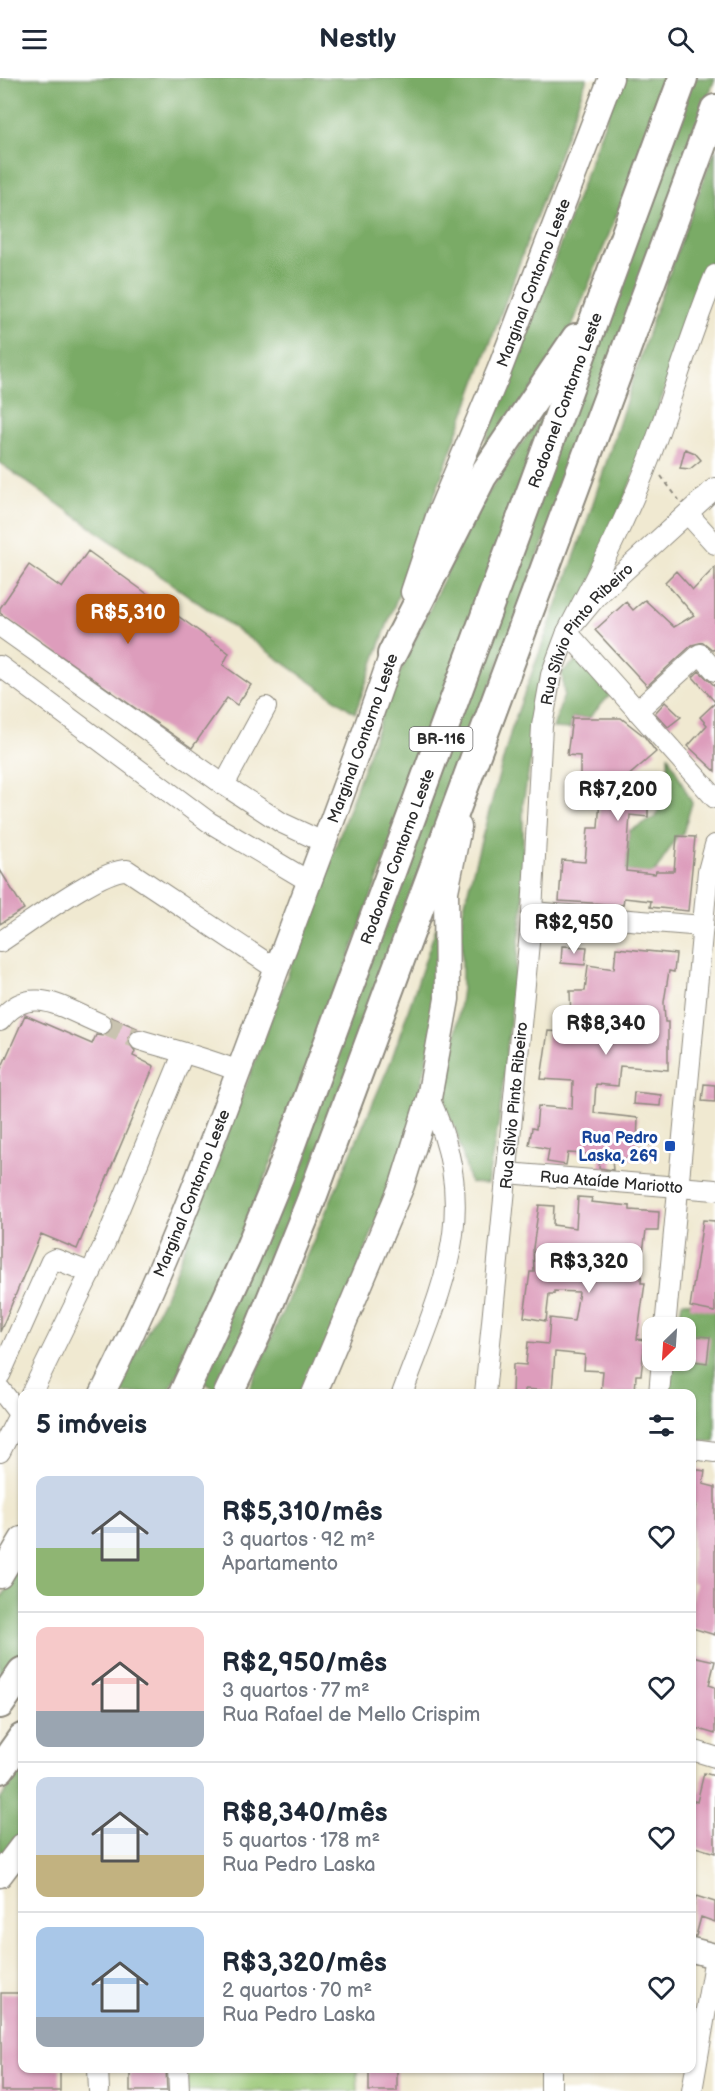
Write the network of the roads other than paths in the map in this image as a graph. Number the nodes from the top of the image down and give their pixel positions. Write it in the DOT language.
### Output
graph roads {
  1 [pos="611,78"];
  2 [pos="683,78"];
  3 [pos="715,109"];
  4 [pos="715,275"];
  5 [pos="603,296"];
  6 [pos="715,488"];
  7 [pos="688,514"];
  8 [pos="715,544"];
  9 [pos="0,626"];
  10 [pos="567,632"];
  11 [pos="392,654"];
  12 [pos="0,666"];
  13 [pos="715,671"];
  14 [pos="266,707"];
  15 [pos="637,711"];
  16 [pos="469,772"];
  17 [pos="224,785"];
  18 [pos="715,798"];
  19 [pos="325,843"];
  20 [pos="715,845"];
  21 [pos="310,882"];
  22 [pos="532,912"];
  23 [pos="703,926"];
  24 [pos="0,942"];
  25 [pos="276,969"];
  26 [pos="0,1021"];
  27 [pos="101,1024"];
  28 [pos="140,1040"];
  29 [pos="183,1054"];
  30 [pos="238,1071"];
  31 [pos="429,1098"];
  32 [pos="507,1173"];
  33 [pos="678,1187"];
  34 [pos="715,1190"];
  35 [pos="91,1273"];
  36 [pos="666,1317"];
  37 [pos="661,1371"];
  38 [pos="0,1375"];
  39 [pos="0,1389"];
  40 [pos="33,1389"];
  41 [pos="104,1389"];
  42 [pos="185,1389"];
  43 [pos="230,1389"];
  44 [pos="316,1389"];
  45 [pos="404,1389"];
  46 [pos="485,1389"];
  47 [pos="659,1389"];
  48 [pos="18,1409"];
  49 [pos="18,1418"];
  50 [pos="696,1450"];
  51 [pos="0,1452"];
  52 [pos="715,1452"];
  53 [pos="18,1546"];
  54 [pos="0,1576"];
  55 [pos="18,1678"];
  56 [pos="0,1704"];
  57 [pos="18,1744"];
  58 [pos="696,1751"];
  59 [pos="715,1756"];
  60 [pos="0,1769"];
  61 [pos="18,1851"];
  62 [pos="0,1875"];
  63 [pos="696,1951"];
  64 [pos="715,1956"];
  65 [pos="696,2068"];
  66 [pos="98,2073"];
  67 [pos="178,2073"];
  68 [pos="551,2073"];
  69 [pos="695,2073"];
  70 [pos="99,2091"];
  71 [pos="179,2091"];
  72 [pos="551,2091"];
  73 [pos="692,2091"];
  1 -- 11 [label="main road, Marginal Contorno Leste"];
  2 -- 5 [label="highway, Rodoanel Contorno Leste / BR-116"];
  3 -- 16 [label="highway, BR-116"];
  4 -- 10 [label="street"];
  5 -- 11 [label="highway"];
  5 -- 42 [label="highway, Rodoanel Contorno Leste / BR-116"];
  6 -- 7 [label="street, Rua Sílvio Pinto Ribeiro"];
  7 -- 8 [label="street"];
  7 -- 10 [label="street, Rua Sílvio Pinto Ribeiro"];
  9 -- 17 [label="street"];
  10 -- 15 [label="street"];
  10 -- 22 [label="street, Rua Sílvio Pinto Ribeiro"];
  11 -- 19 [label="main road, Marginal Contorno Leste"];
  12 -- 21 [label="street"];
  13 -- 15 [label="street"];
  14 -- 17 [label="street"];
  15 -- 18 [label="street"];
  16 -- 31 [label="main road"];
  16 -- 43 [label="highway, BR-116"];
  17 -- 19 [label="street"];
  19 -- 21 [label="main road, Marginal Contorno Leste"];
  20 -- 23 [label="street"];
  21 -- 25 [label="main road, Marginal Contorno Leste"];
  22 -- 23 [label="street"];
  22 -- 32 [label="street, Rua Sílvio Pinto Ribeiro"];
  23 -- 33 [label="street"];
  24 -- 25 [label="street"];
  25 -- 30 [label="main road, Marginal Contorno Leste"];
  26 -- 27 [label="street"];
  28 -- 29 [label="street"];
  29 -- 30 [label="street"];
  29 -- 35 [label="street"];
  30 -- 41 [label="main road, Marginal Contorno Leste"];
  31 -- 44 [label="main road"];
  31 -- 45 [label="street"];
  32 -- 33 [label="street, Rua Ataíde Mariotto"];
  32 -- 46 [label="street, Rua Sílvio Pinto Ribeiro"];
  33 -- 34 [label="street, Rua Ataíde Mariotto"];
  33 -- 36 [label="street"];
  35 -- 38 [label="street"];
  35 -- 40 [label="street"];
  37 -- 47 [label="street"];
  39 -- 48 [label="street"];
  49 -- 51 [label="street"];
  50 -- 52 [label="street"];
  53 -- 54 [label="main road"];
  55 -- 56 [label="highway"];
  57 -- 60 [label="highway"];
  58 -- 59 [label="street"];
  61 -- 62 [label="main road"];
  63 -- 64 [label="main road"];
  64 -- 65 [label="street"];
  66 -- 70 [label="street"];
  67 -- 71 [label="street"];
  68 -- 72 [label="street"];
  69 -- 73 [label="street"];
}
